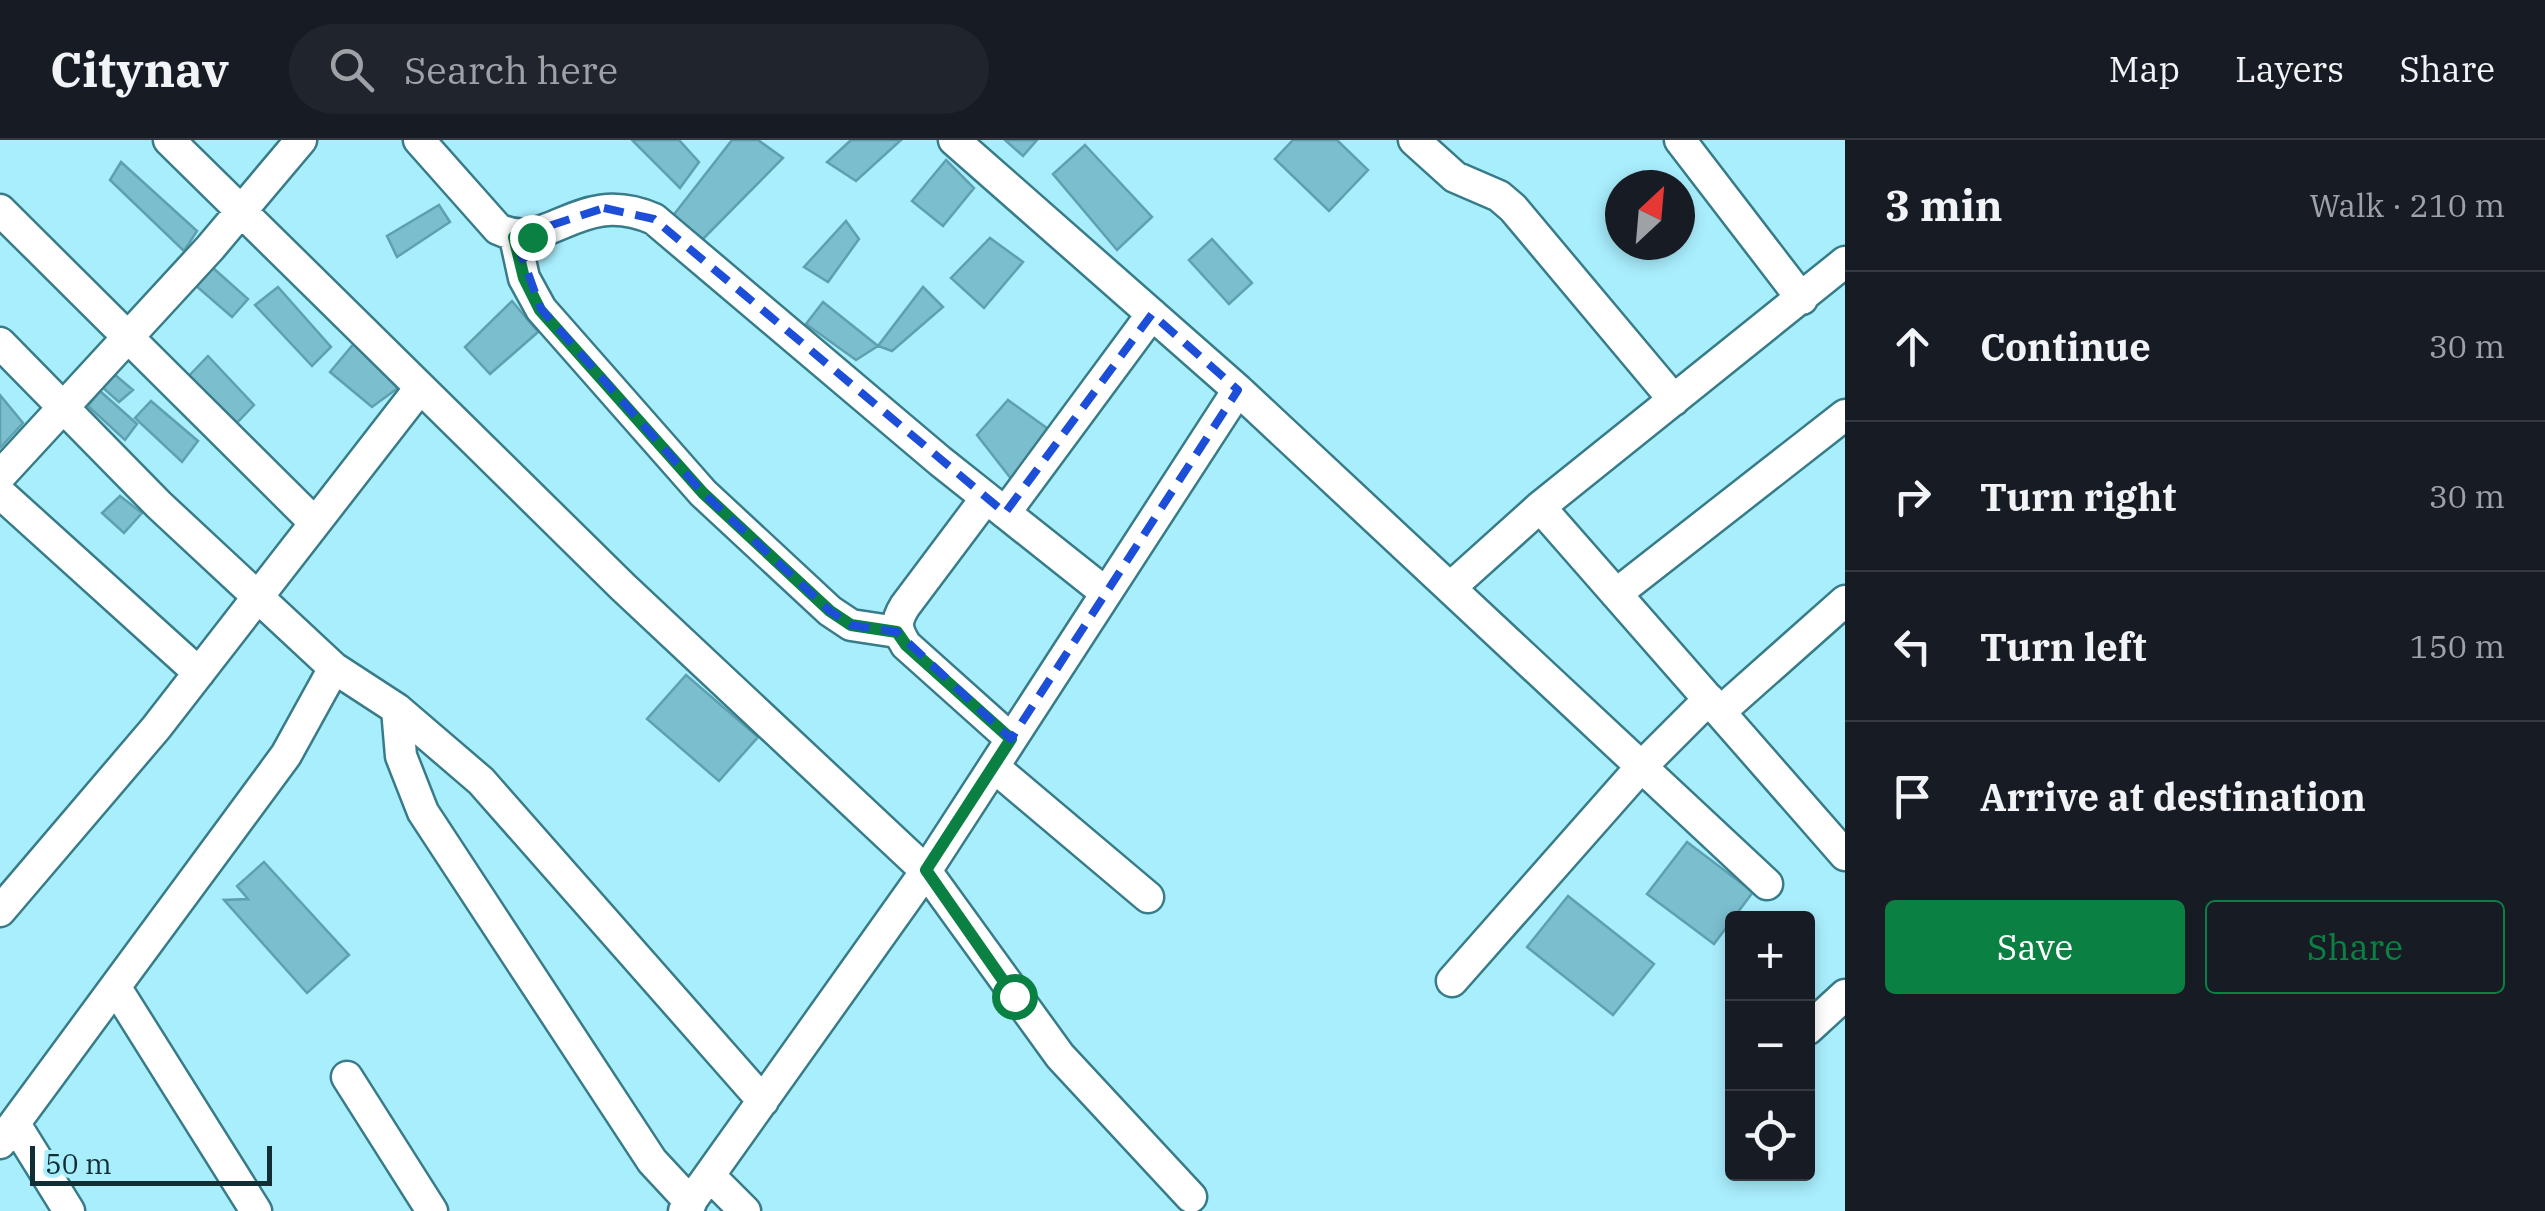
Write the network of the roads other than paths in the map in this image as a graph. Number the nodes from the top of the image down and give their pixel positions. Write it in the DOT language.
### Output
graph roads {
  1 [pos="169,140"];
  2 [pos="300,140"];
  3 [pos="419,140"];
  4 [pos="954,140"];
  5 [pos="1414,140"];
  6 [pos="1680,140"];
  7 [pos="0,210"];
  8 [pos="240,212"];
  9 [pos="514,237"];
  10 [pos="1845,262"];
  11 [pos="1802,299"];
  12 [pos="1152,314"];
  13 [pos="128,339"];
  14 [pos="0,343"];
  15 [pos="420,388"];
  16 [pos="1238,390"];
  17 [pos="1674,400"];
  18 [pos="65,409"];
  19 [pos="1845,415"];
  20 [pos="0,476"];
  21 [pos="0,494"];
  22 [pos="996,505"];
  23 [pos="1540,507"];
  24 [pos="315,523"];
  25 [pos="1450,588"];
  26 [pos="1106,594"];
  27 [pos="1616,594"];
  28 [pos="258,596"];
  29 [pos="1845,600"];
  30 [pos="897,632"];
  31 [pos="334,668"];
  32 [pos="199,674"];
  33 [pos="1714,705"];
  34 [pos="397,709"];
  35 [pos="1011,739"];
  36 [pos="1641,766"];
  37 [pos="994,767"];
  38 [pos="1845,855"];
  39 [pos="926,870"];
  40 [pos="1767,884"];
  41 [pos="1148,897"];
  42 [pos="0,911"];
  43 [pos="1452,981"];
  44 [pos="116,988"];
  45 [pos="1845,995"];
  46 [pos="1815,1023"];
  47 [pos="347,1076"];
  48 [pos="763,1101"];
  49 [pos="7,1133"];
  50 [pos="711,1177"];
  51 [pos="1191,1197"];
  52 [pos="687,1207"];
  53 [pos="68,1211"];
  54 [pos="256,1211"];
  55 [pos="432,1211"];
  56 [pos="745,1211"];
  1 -- 8 [label="street"];
  2 -- 8 [label="street"];
  3 -- 9 [label="street"];
  4 -- 12 [label="street"];
  5 -- 17 [label="street"];
  6 -- 11 [label="street"];
  7 -- 13 [label="street"];
  8 -- 13 [label="street"];
  8 -- 15 [label="street"];
  9 -- 22 [label="street"];
  9 -- 30 [label="street"];
  10 -- 11 [label="street"];
  11 -- 17 [label="street"];
  12 -- 16 [label="street"];
  12 -- 22 [label="street"];
  13 -- 18 [label="street"];
  13 -- 24 [label="street"];
  14 -- 18 [label="street"];
  15 -- 24 [label="street"];
  15 -- 39 [label="street"];
  16 -- 25 [label="street"];
  16 -- 26 [label="street"];
  17 -- 23 [label="street"];
  18 -- 20 [label="street"];
  18 -- 28 [label="street"];
  19 -- 27 [label="street"];
  21 -- 32 [label="street"];
  22 -- 26 [label="street"];
  22 -- 30 [label="street"];
  23 -- 25 [label="street"];
  23 -- 27 [label="street"];
  24 -- 28 [label="street"];
  25 -- 36 [label="street"];
  26 -- 35 [label="street"];
  27 -- 33 [label="street"];
  28 -- 31 [label="street"];
  28 -- 32 [label="street"];
  29 -- 33 [label="street"];
  30 -- 35 [label="street"];
  31 -- 34 [label="street"];
  31 -- 44 [label="street"];
  32 -- 42 [label="street"];
  33 -- 36 [label="street"];
  33 -- 38 [label="street"];
  34 -- 48 [label="street"];
  34 -- 52 [label="street"];
  35 -- 37 [label="street"];
  36 -- 40 [label="street"];
  36 -- 43 [label="street"];
  37 -- 39 [label="street"];
  37 -- 41 [label="street"];
  39 -- 48 [label="street"];
  39 -- 51 [label="street"];
  44 -- 49 [label="street"];
  44 -- 54 [label="street"];
  45 -- 46 [label="street"];
  47 -- 55 [label="street"];
  48 -- 50 [label="street"];
  49 -- 53 [label="street"];
  50 -- 52 [label="street"];
  50 -- 56 [label="street"];
}
